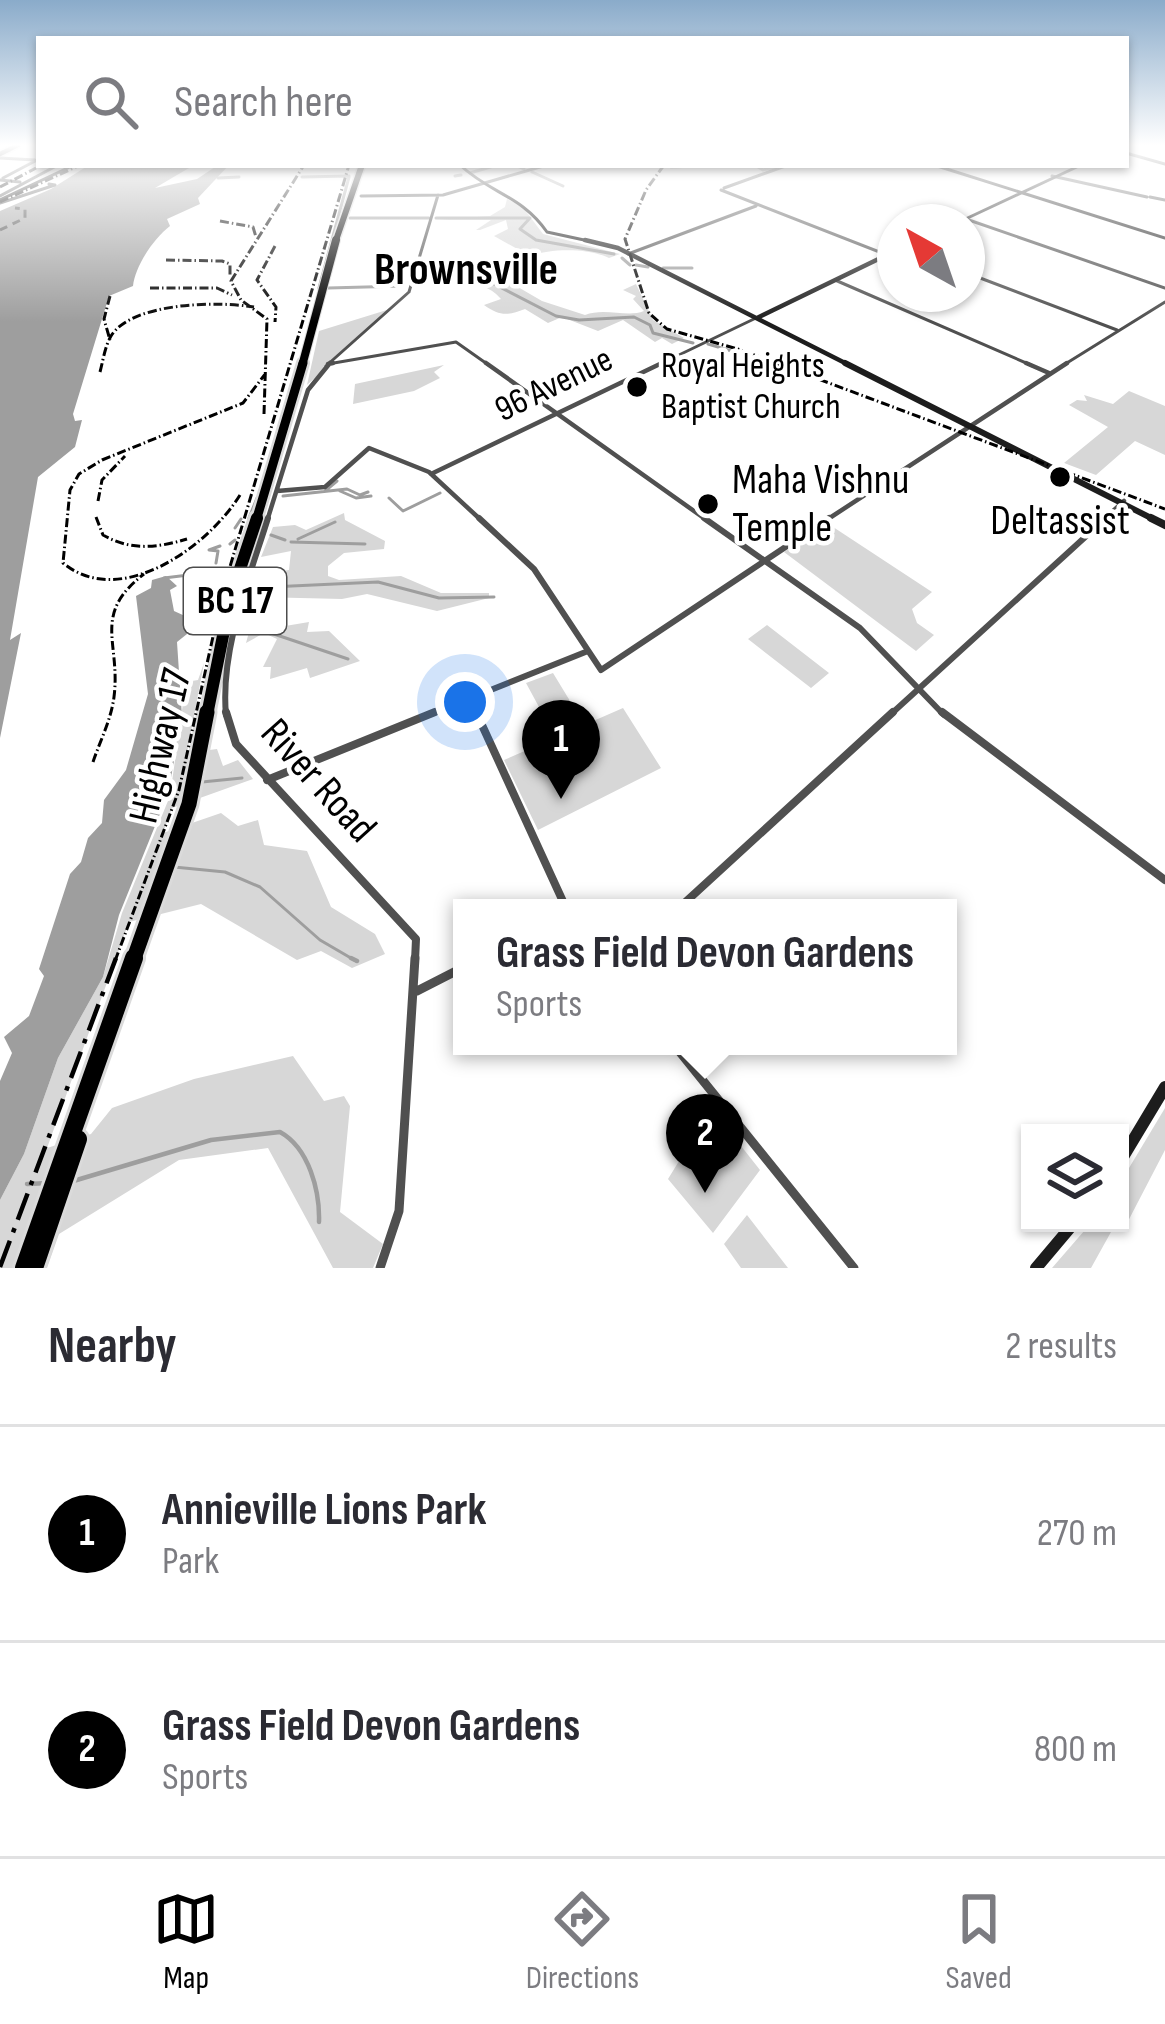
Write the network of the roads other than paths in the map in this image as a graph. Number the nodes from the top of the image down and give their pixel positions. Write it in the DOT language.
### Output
graph roads {
  1 [pos="348,204"];
  2 [pos="351,204"];
  3 [pos="351,204"];
  4 [pos="435,204"];
  5 [pos="523,204"];
  6 [pos="1056,204"];
  7 [pos="760,205"];
  8 [pos="985,228"];
  9 [pos="1165,238"];
  10 [pos="338,242"];
  11 [pos="877,248"];
  12 [pos="627,254"];
  13 [pos="877,260"];
  14 [pos="835,280"];
  15 [pos="985,280"];
  16 [pos="1165,288"];
  17 [pos="1165,302"];
  18 [pos="757,318"];
  19 [pos="1118,330"];
  20 [pos="328,364"];
  21 [pos="1049,373"];
  22 [pos="560,412"];
  23 [pos="970,425"];
  24 [pos="1020,450"];
  25 [pos="431,474"];
  26 [pos="1075,479"];
  27 [pos="1084,481"];
  28 [pos="277,491"];
  29 [pos="1123,502"];
  30 [pos="1165,523"];
  31 [pos="765,560"];
  32 [pos="589,651"];
  33 [pos="918,689"];
  34 [pos="469,698"];
  35 [pos="267,780"];
  36 [pos="197,783"];
  37 [pos="1165,880"];
  38 [pos="562,899"];
  39 [pos="689,899"];
  40 [pos="453,973"];
  41 [pos="416,992"];
  42 [pos="682,1055"];
  43 [pos="1165,1087"];
  44 [pos="1129,1147"];
  45 [pos="50,1207"];
  46 [pos="1066,1232"];
  47 [pos="24,1268"];
  48 [pos="34,1268"];
  49 [pos="380,1268"];
  50 [pos="854,1268"];
  51 [pos="1036,1268"];
  1 -- 10 [label="highway, Highway 17 / BC 17"];
  2 -- 10 [label="highway"];
  3 -- 36 [label="highway, Highway 17 / BC 17"];
  4 -- 20 [label="street, River Road"];
  5 -- 12 [label="main road"];
  6 -- 9 [label="main road"];
  7 -- 11 [label="street"];
  7 -- 12 [label="street"];
  8 -- 16 [label="street"];
  10 -- 36 [label="highway, Highway 17 / BC 17"];
  12 -- 18 [label="main road"];
  13 -- 14 [label="main road, 96 Avenue"];
  14 -- 18 [label="main road, 96 Avenue"];
  14 -- 21 [label="street"];
  15 -- 19 [label="street"];
  17 -- 19 [label="street"];
  18 -- 22 [label="street, 96 Avenue"];
  18 -- 23 [label="main road"];
  19 -- 21 [label="street"];
  20 -- 22 [label="street"];
  20 -- 28 [label="street, River Road"];
  21 -- 23 [label="street"];
  22 -- 25 [label="street, 96 Avenue"];
  22 -- 31 [label="street"];
  23 -- 24 [label="main road"];
  23 -- 31 [label="street"];
  24 -- 26 [label="main road"];
  24 -- 27 [label="main road"];
  25 -- 28 [label="street"];
  25 -- 32 [label="street"];
  26 -- 27 [label="main road"];
  26 -- 29 [label="main road"];
  27 -- 29 [label="main road"];
  28 -- 35 [label="street, River Road"];
  29 -- 30 [label="main road"];
  29 -- 33 [label="street"];
  31 -- 32 [label="street"];
  31 -- 33 [label="street"];
  32 -- 34 [label="street"];
  33 -- 37 [label="street"];
  33 -- 39 [label="street"];
  34 -- 35 [label="street"];
  34 -- 38 [label="street"];
  35 -- 41 [label="street, River Road"];
  36 -- 45 [label="highway, Highway 17 / BC 17"];
  40 -- 41 [label="street"];
  41 -- 49 [label="street, River Road"];
  42 -- 50 [label="street"];
  43 -- 44 [label="main road"];
  45 -- 47 [label="highway, Highway 17 / BC 17"];
  45 -- 48 [label="highway, Highway 17 / BC 17"];
  46 -- 51 [label="main road"];
}
